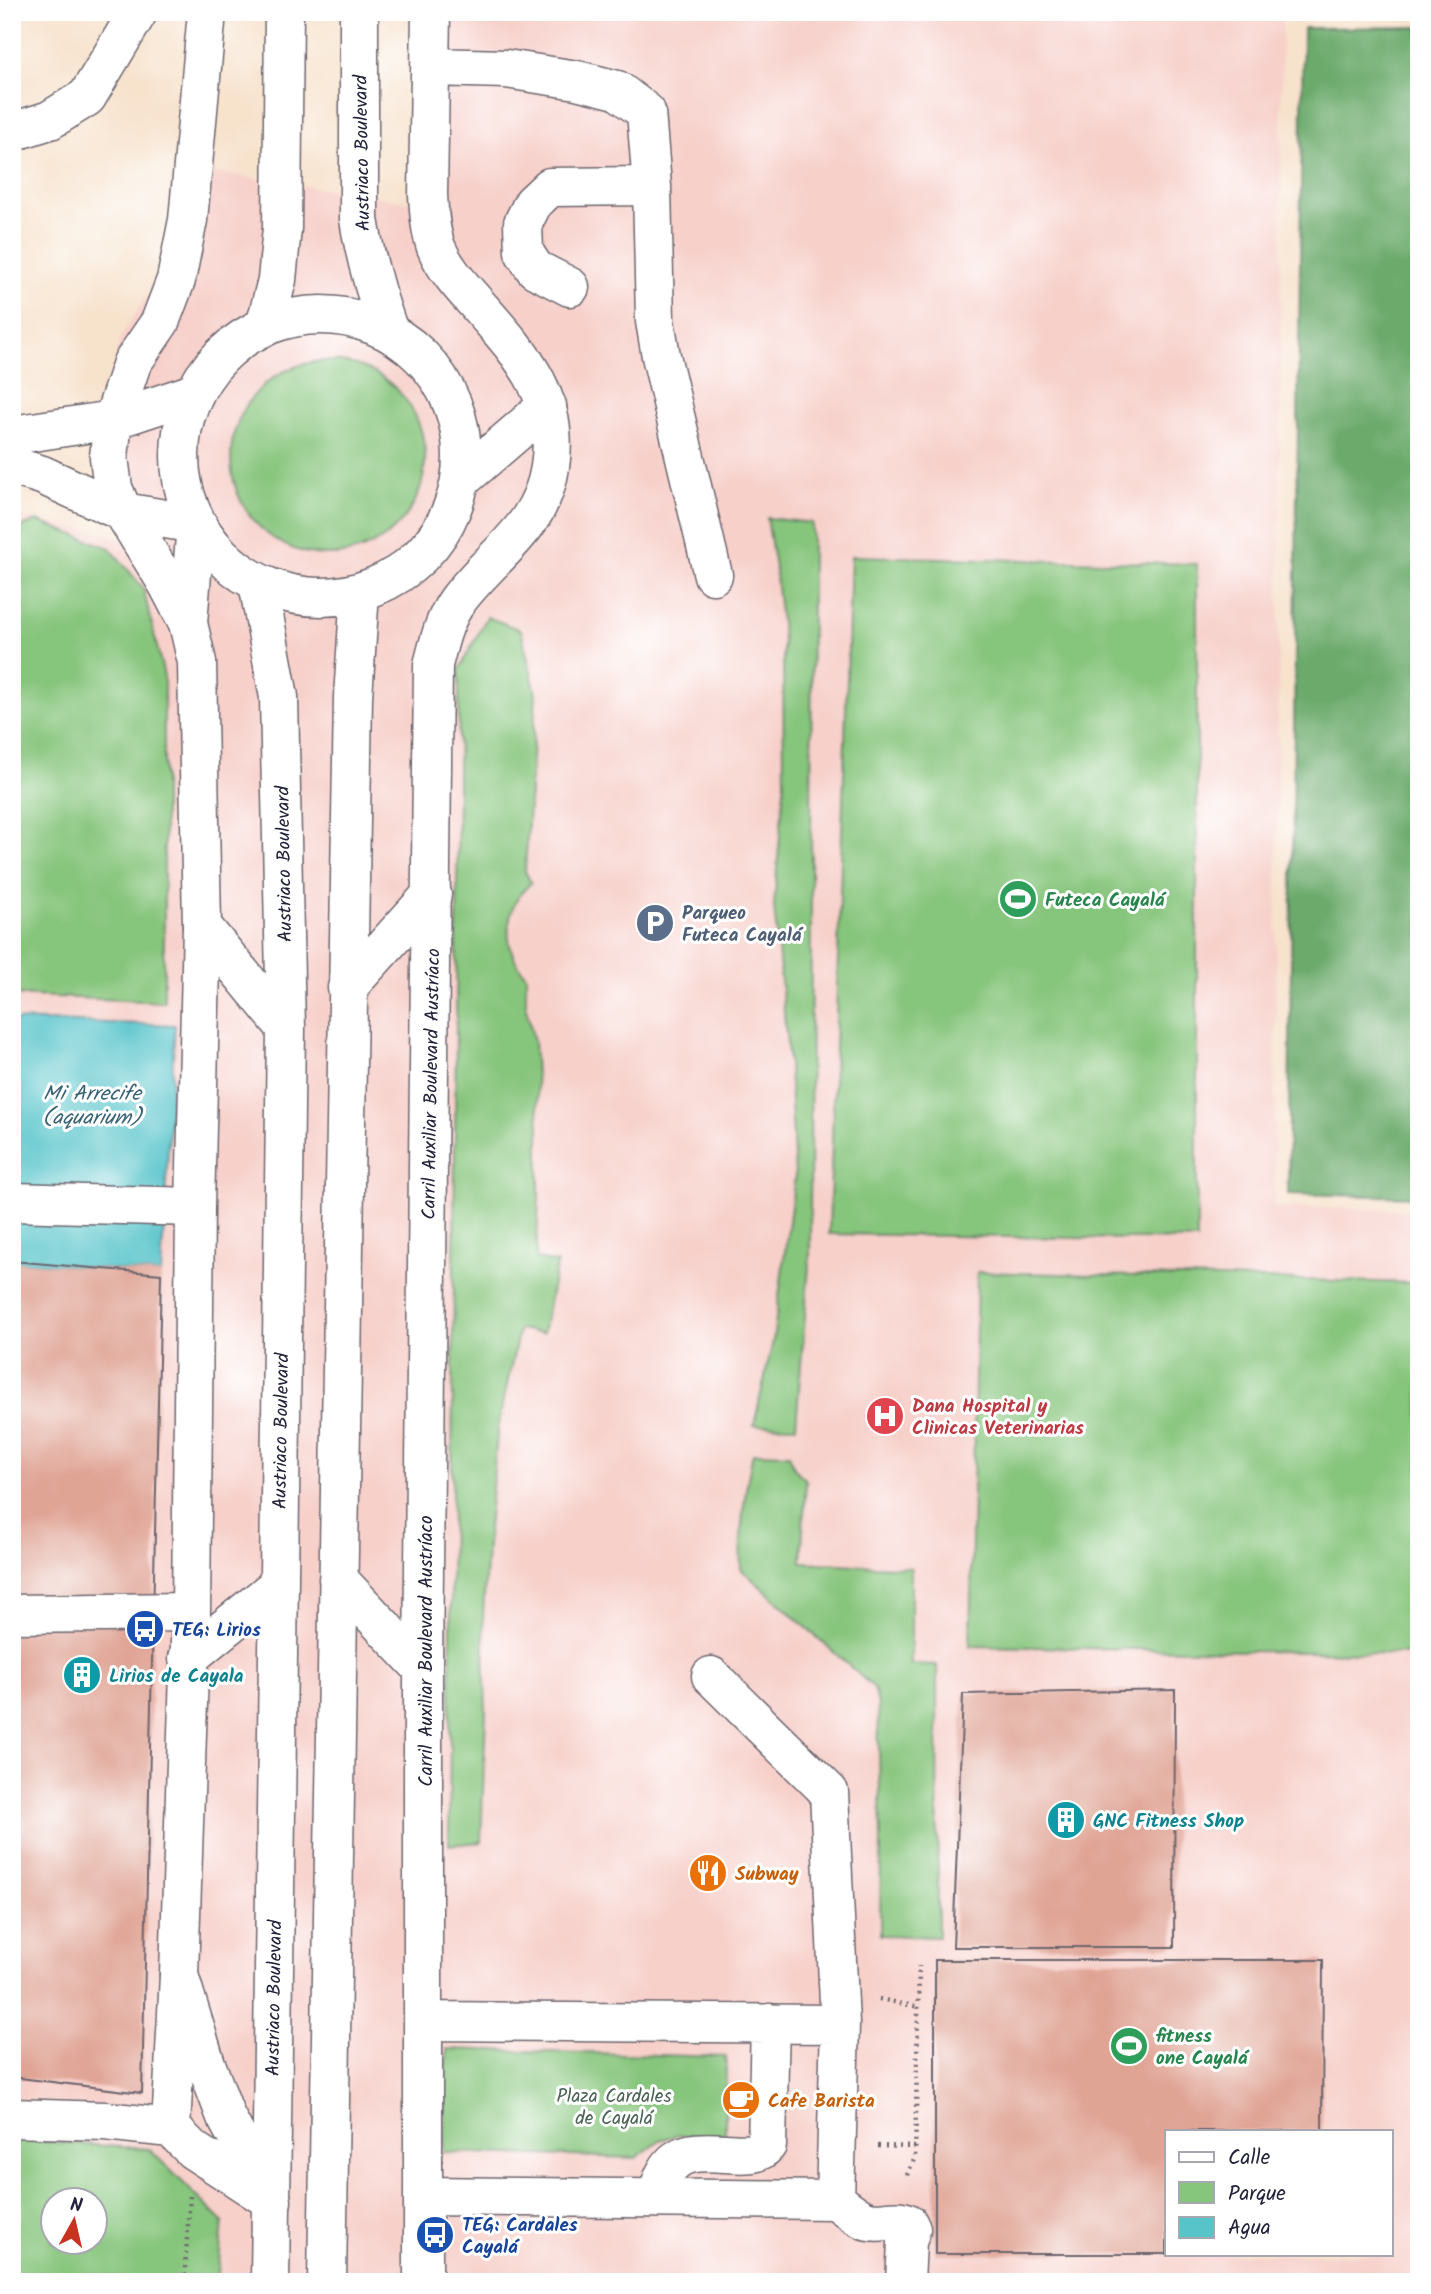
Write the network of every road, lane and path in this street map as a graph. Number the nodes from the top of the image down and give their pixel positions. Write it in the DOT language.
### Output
graph roads {
  1 [pos="138,12"];
  2 [pos="207,12"];
  3 [pos="284,12"];
  4 [pos="359,12"];
  5 [pos="431,12"];
  6 [pos="430,67"];
  7 [pos="12,132"];
  8 [pos="652,186"];
  9 [pos="570,287"];
  10 [pos="265,327"];
  11 [pos="389,332"];
  12 [pos="194,393"];
  13 [pos="547,406"];
  14 [pos="113,420"];
  15 [pos="12,435"];
  16 [pos="12,466"];
  17 [pos="461,480"];
  18 [pos="123,512"];
  19 [pos="197,524"];
  20 [pos="713,575"];
  21 [pos="258,583"];
  22 [pos="360,593"];
  23 [pos="188,623"];
  24 [pos="432,894"];
  25 [pos="202,926"];
  26 [pos="347,988"];
  27 [pos="286,1028"];
  28 [pos="12,1202"];
  29 [pos="195,1207"];
  30 [pos="338,1579"];
  31 [pos="278,1585"];
  32 [pos="191,1612"];
  33 [pos="12,1614"];
  34 [pos="188,1658"];
  35 [pos="424,1669"];
  36 [pos="711,1676"];
  37 [pos="919,1966"];
  38 [pos="179,1975"];
  39 [pos="867,1997"];
  40 [pos="919,2007"];
  41 [pos="425,2021"];
  42 [pos="770,2023"];
  43 [pos="840,2024"];
  44 [pos="12,2118"];
  45 [pos="182,2139"];
  46 [pos="876,2146"];
  47 [pos="915,2147"];
  48 [pos="907,2175"];
  49 [pos="656,2199"];
  50 [pos="835,2200"];
  51 [pos="272,2202"];
  52 [pos="423,2214"];
  53 [pos="184,2282"];
  54 [pos="270,2282"];
  55 [pos="327,2282"];
  56 [pos="423,2282"];
  57 [pos="905,2282"];
  1 -- 7 [label="main road"];
  2 -- 14 [label="main road"];
  3 -- 10 [label="main road"];
  4 -- 11 [label="main road, Austriaco Boulevard"];
  5 -- 6 [label="main road, Carril Auxiliar Boulevard Austríaco"];
  6 -- 8 [label="main road"];
  6 -- 13 [label="main road, Carril Auxiliar Boulevard Austríaco"];
  8 -- 9 [label="main road"];
  8 -- 20 [label="main road"];
  10 -- 11 [label="main road"];
  10 -- 12 [label="main road"];
  11 -- 17 [label="main road"];
  12 -- 14 [label="main road"];
  12 -- 19 [label="main road"];
  13 -- 17 [label="main road"];
  13 -- 24 [label="main road, Carril Auxiliar Boulevard Austríaco"];
  14 -- 15 [label="main road"];
  14 -- 18 [label="main road"];
  16 -- 18 [label="main road"];
  17 -- 22 [label="main road"];
  18 -- 19 [label="main road"];
  18 -- 23 [label="main road"];
  19 -- 21 [label="main road"];
  19 -- 23 [label="main road"];
  21 -- 22 [label="main road"];
  21 -- 27 [label="main road, Austriaco Boulevard"];
  22 -- 26 [label="main road"];
  23 -- 25 [label="main road"];
  24 -- 26 [label="main road"];
  24 -- 35 [label="main road, Carril Auxiliar Boulevard Austríaco"];
  25 -- 27 [label="main road"];
  25 -- 29 [label="main road"];
  26 -- 30 [label="main road"];
  27 -- 31 [label="main road, Austriaco Boulevard"];
  28 -- 29 [label="main road"];
  29 -- 32 [label="main road"];
  30 -- 35 [label="main road"];
  30 -- 55 [label="main road"];
  31 -- 34 [label="main road"];
  31 -- 51 [label="main road, Austriaco Boulevard"];
  32 -- 33 [label="main road"];
  32 -- 34 [label="main road"];
  34 -- 38 [label="main road"];
  35 -- 41 [label="main road, Carril Auxiliar Boulevard Austríaco"];
  36 -- 43 [label="main road"];
  37 -- 40 [label="path"];
  38 -- 45 [label="main road"];
  38 -- 51 [label="main road"];
  39 -- 40 [label="path"];
  40 -- 47 [label="path"];
  41 -- 42 [label="main road"];
  41 -- 52 [label="main road, Carril Auxiliar Boulevard Austríaco"];
  42 -- 43 [label="main road"];
  42 -- 49 [label="main road"];
  43 -- 50 [label="main road"];
  44 -- 45 [label="main road"];
  45 -- 51 [label="main road"];
  45 -- 53 [label="path"];
  46 -- 47 [label="path"];
  47 -- 48 [label="path"];
  49 -- 50 [label="main road"];
  49 -- 52 [label="main road"];
  50 -- 57 [label="main road"];
  51 -- 54 [label="main road, Austriaco Boulevard"];
  52 -- 56 [label="main road, Carril Auxiliar Boulevard Austríaco"];
}
